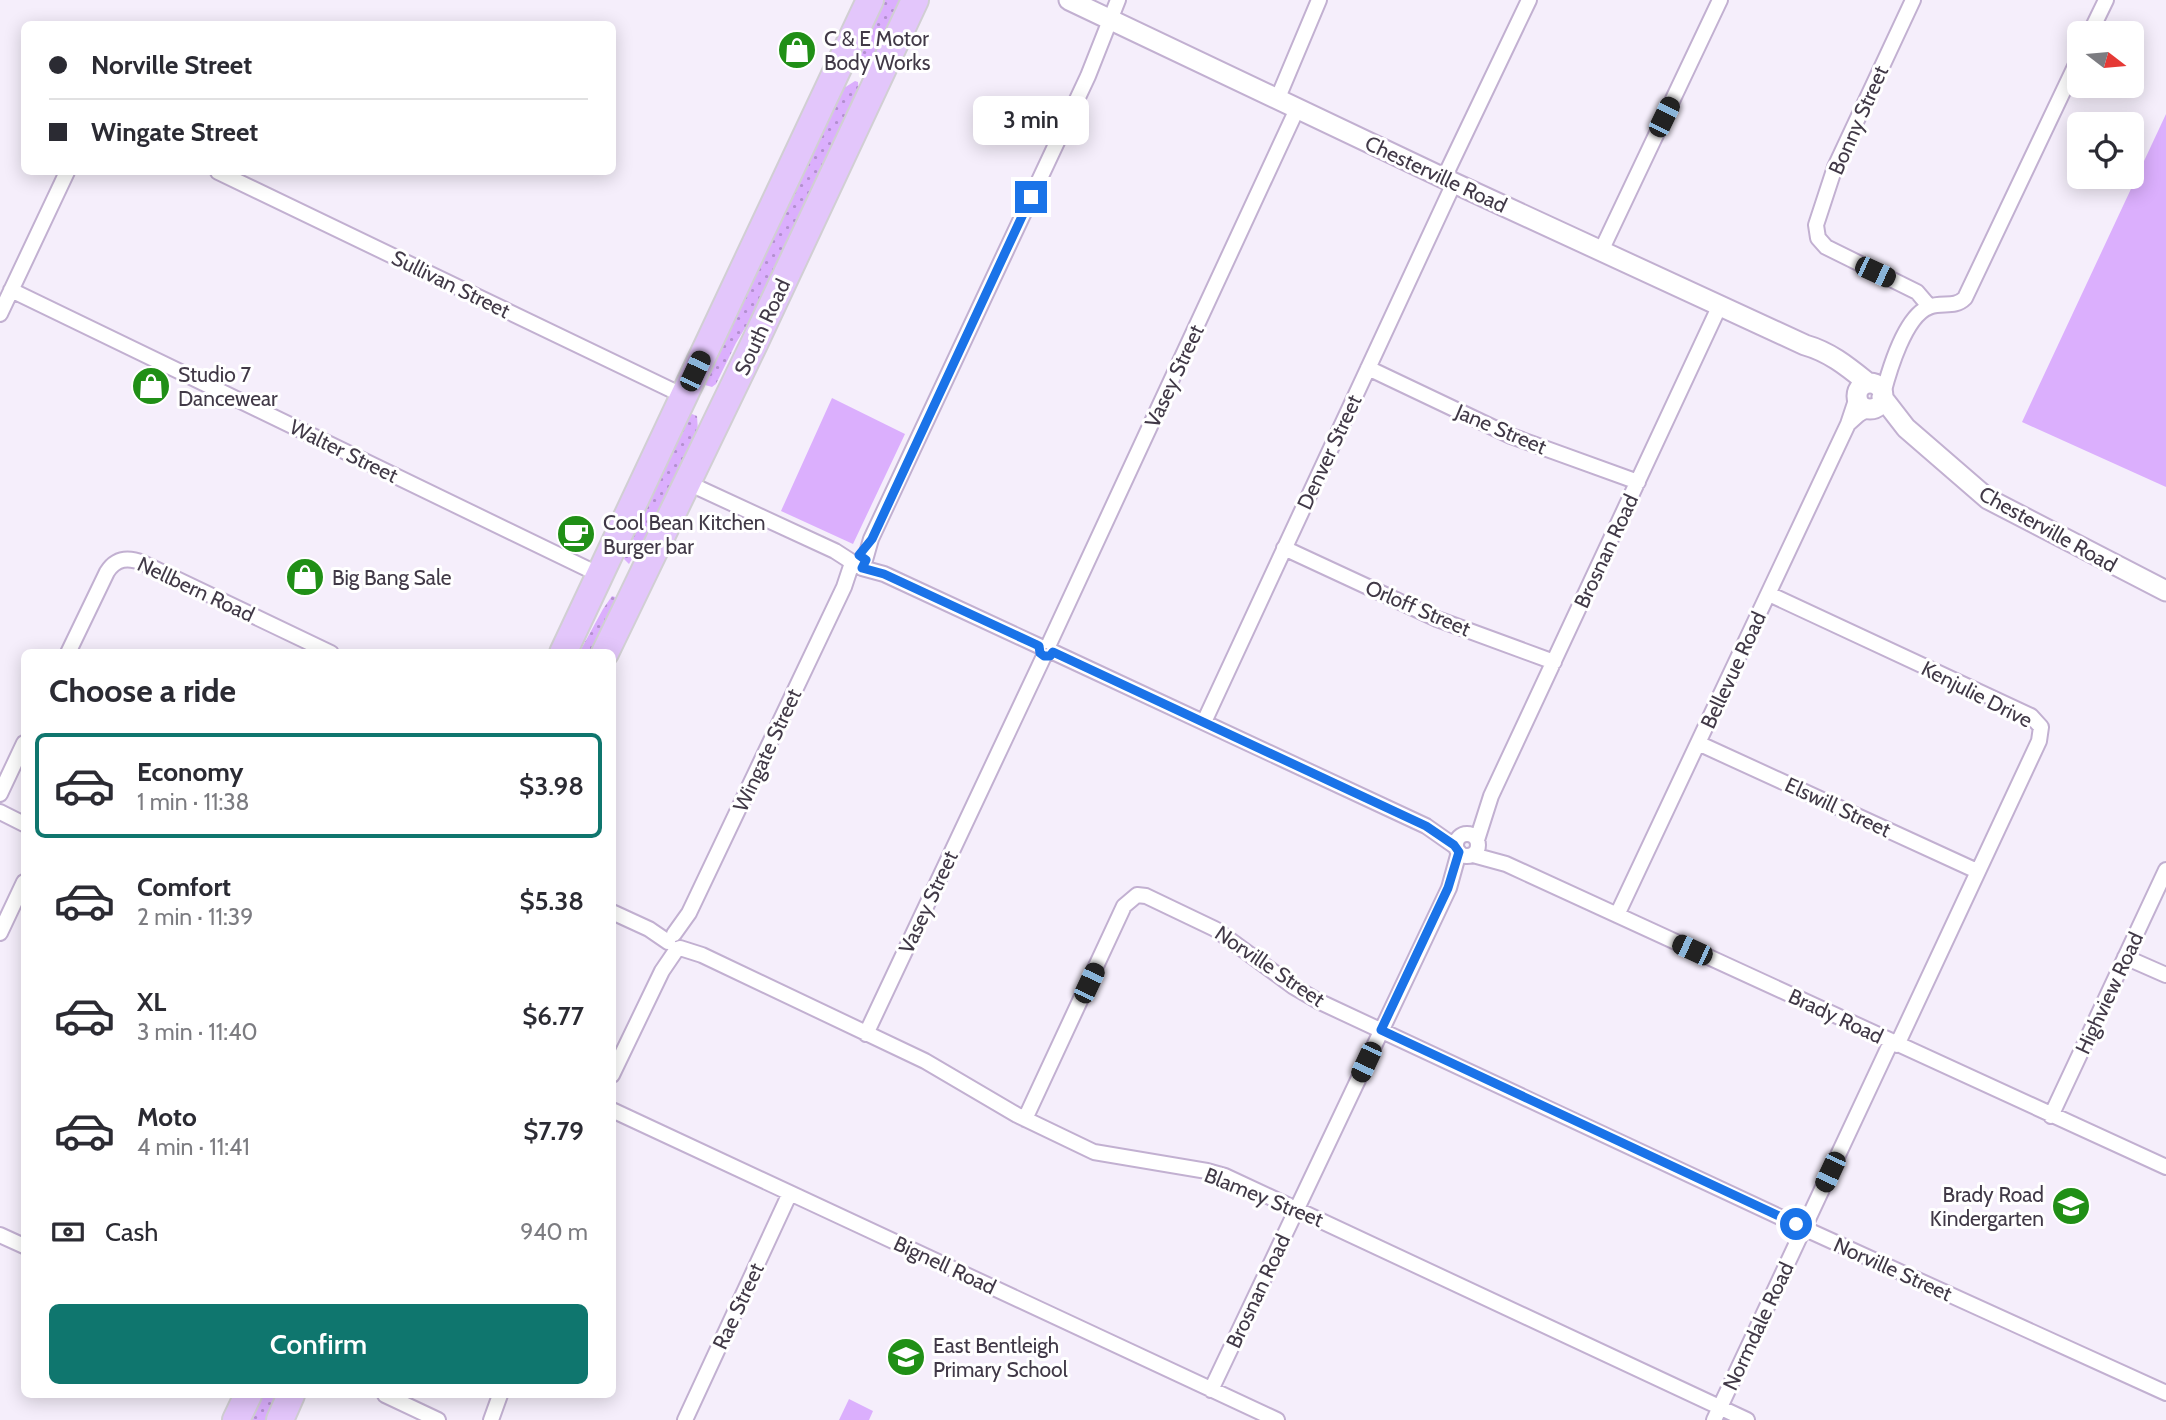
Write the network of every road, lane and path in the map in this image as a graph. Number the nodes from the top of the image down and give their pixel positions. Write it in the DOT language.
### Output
graph roads {
  1 [pos="870,0"];
  2 [pos="915,0"];
  3 [pos="1069,0"];
  4 [pos="1118,0"];
  5 [pos="1319,0"];
  6 [pos="1529,0"];
  7 [pos="1720,0"];
  8 [pos="1913,0"];
  9 [pos="2106,0"];
  10 [pos="1111,20"];
  11 [pos="2096,21"];
  12 [pos="839,68"];
  13 [pos="2067,83"];
  14 [pos="875,84"];
  15 [pos="1278,100"];
  16 [pos="1297,109"];
  17 [pos="66,175"];
  18 [pos="224,175"];
  19 [pos="1449,180"];
  20 [pos="1601,251"];
  21 [pos="11,290"];
  22 [pos="1720,305"];
  23 [pos="1929,306"];
  24 [pos="0,314"];
  25 [pos="1368,368"];
  26 [pos="684,396"];
  27 [pos="1870,396"];
  28 [pos="721,414"];
  29 [pos="1638,482"];
  30 [pos="688,483"];
  31 [pos="1284,548"];
  32 [pos="859,562"];
  33 [pos="600,575"];
  34 [pos="635,592"];
  35 [pos="2166,592"];
  36 [pos="1769,594"];
  37 [pos="70,649"];
  38 [pos="323,649"];
  39 [pos="564,649"];
  40 [pos="607,649"];
  41 [pos="1047,649"];
  42 [pos="1554,662"];
  43 [pos="1204,722"];
  44 [pos="1699,743"];
  45 [pos="21,749"];
  46 [pos="0,794"];
  47 [pos="0,812"];
  48 [pos="21,822"];
  49 [pos="1468,846"];
  50 [pos="2166,870"];
  51 [pos="1977,871"];
  52 [pos="21,888"];
  53 [pos="616,914"];
  54 [pos="1617,915"];
  55 [pos="0,933"];
  56 [pos="676,941"];
  57 [pos="2125,957"];
  58 [pos="2166,975"];
  59 [pos="1381,1030"];
  60 [pos="866,1034"];
  61 [pos="1894,1044"];
  62 [pos="616,1067"];
  63 [pos="616,1116"];
  64 [pos="2051,1116"];
  65 [pos="1025,1119"];
  66 [pos="2166,1167"];
  67 [pos="790,1193"];
  68 [pos="1297,1209"];
  69 [pos="1804,1228"];
  70 [pos="0,1235"];
  71 [pos="21,1245"];
  72 [pos="1211,1390"];
  73 [pos="2166,1392"];
  74 [pos="247,1398"];
  75 [pos="290,1398"];
  76 [pos="391,1398"];
  77 [pos="499,1398"];
  78 [pos="1717,1414"];
  79 [pos="236,1420"];
  80 [pos="280,1420"];
  81 [pos="438,1420"];
  82 [pos="491,1420"];
  83 [pos="685,1420"];
  84 [pos="1277,1420"];
  85 [pos="1746,1420"];
  1 -- 12 [label="highway, South Road"];
  2 -- 14 [label="highway, South Road"];
  3 -- 10 [label="street, Chesterville Road"];
  4 -- 10 [label="street, Wingate Street"];
  5 -- 15 [label="street"];
  6 -- 19 [label="street, Denver Street"];
  7 -- 20 [label="street"];
  8 -- 23 [label="street, Bonny Street"];
  9 -- 11 [label="street"];
  10 -- 15 [label="street, Chesterville Road"];
  10 -- 32 [label="street, Wingate Street"];
  12 -- 14 [label="highway"];
  12 -- 26 [label="highway, South Road"];
  13 -- 23 [label="street"];
  14 -- 28 [label="highway, South Road"];
  15 -- 16 [label="street, Chesterville Road"];
  16 -- 19 [label="street, Chesterville Road"];
  16 -- 41 [label="street, Vasey Street"];
  17 -- 21 [label="street"];
  18 -- 26 [label="street, Sullivan Street"];
  19 -- 20 [label="street, Chesterville Road"];
  19 -- 25 [label="street, Denver Street"];
  20 -- 22 [label="street, Chesterville Road"];
  21 -- 24 [label="street"];
  21 -- 33 [label="street, Walter Street"];
  22 -- 27 [label="street, Chesterville Road"];
  22 -- 29 [label="street, Brosnan Road"];
  23 -- 27 [label="street"];
  25 -- 29 [label="street, Jane Street"];
  25 -- 31 [label="street, Denver Street"];
  26 -- 28 [label="highway"];
  26 -- 33 [label="highway, South Road"];
  27 -- 35 [label="street, Chesterville Road"];
  27 -- 36 [label="street, Bellevue Road"];
  28 -- 30 [label="highway, South Road"];
  29 -- 42 [label="street, Brosnan Road"];
  30 -- 32 [label="street, Brady Road"];
  30 -- 34 [label="highway, South Road"];
  31 -- 42 [label="street, Orloff Street"];
  31 -- 43 [label="street, Denver Street"];
  32 -- 41 [label="street, Brady Road"];
  32 -- 56 [label="street, Wingate Street"];
  33 -- 34 [label="highway"];
  33 -- 39 [label="highway, South Road"];
  34 -- 40 [label="highway, South Road"];
  36 -- 44 [label="street, Bellevue Road"];
  36 -- 51 [label="street, Kenjulie Drive"];
  37 -- 38 [label="street, Nellbern Road"];
  41 -- 43 [label="street, Brady Road"];
  41 -- 60 [label="street, Vasey Street"];
  42 -- 49 [label="street, Brosnan Road"];
  43 -- 49 [label="street, Brady Road"];
  44 -- 51 [label="street, Elswill Street"];
  44 -- 54 [label="street, Bellevue Road"];
  45 -- 46 [label="street"];
  47 -- 48 [label="street"];
  49 -- 54 [label="street, Brady Road"];
  49 -- 59 [label="street, Brosnan Road"];
  50 -- 57 [label="street, Highview Road"];
  51 -- 61 [label="street, Normdale Road"];
  52 -- 55 [label="street"];
  53 -- 56 [label="street, Blamey Street"];
  54 -- 61 [label="street, Brady Road"];
  56 -- 60 [label="street, Blamey Street"];
  56 -- 62 [label="street, Wingate Street"];
  57 -- 58 [label="street"];
  57 -- 64 [label="street, Highview Road"];
  59 -- 65 [label="street, Norville Street"];
  59 -- 68 [label="street, Brosnan Road"];
  59 -- 69 [label="street, Norville Street"];
  60 -- 65 [label="street, Blamey Street"];
  61 -- 64 [label="street, Brady Road"];
  61 -- 69 [label="street, Normdale Road"];
  63 -- 67 [label="street, Bignell Road"];
  64 -- 66 [label="street, Brady Road"];
  65 -- 68 [label="street, Blamey Street"];
  67 -- 72 [label="street, Bignell Road"];
  67 -- 83 [label="street, Rae Street"];
  68 -- 72 [label="street, Brosnan Road"];
  68 -- 78 [label="street, Blamey Street"];
  69 -- 73 [label="street, Norville Street"];
  69 -- 78 [label="street, Normdale Road"];
  70 -- 71 [label="street"];
  72 -- 84 [label="street, Bignell Road"];
  74 -- 79 [label="highway"];
  75 -- 80 [label="highway"];
  76 -- 81 [label="street"];
  77 -- 82 [label="street"];
  78 -- 85 [label="street, Blamey Street"];
}
